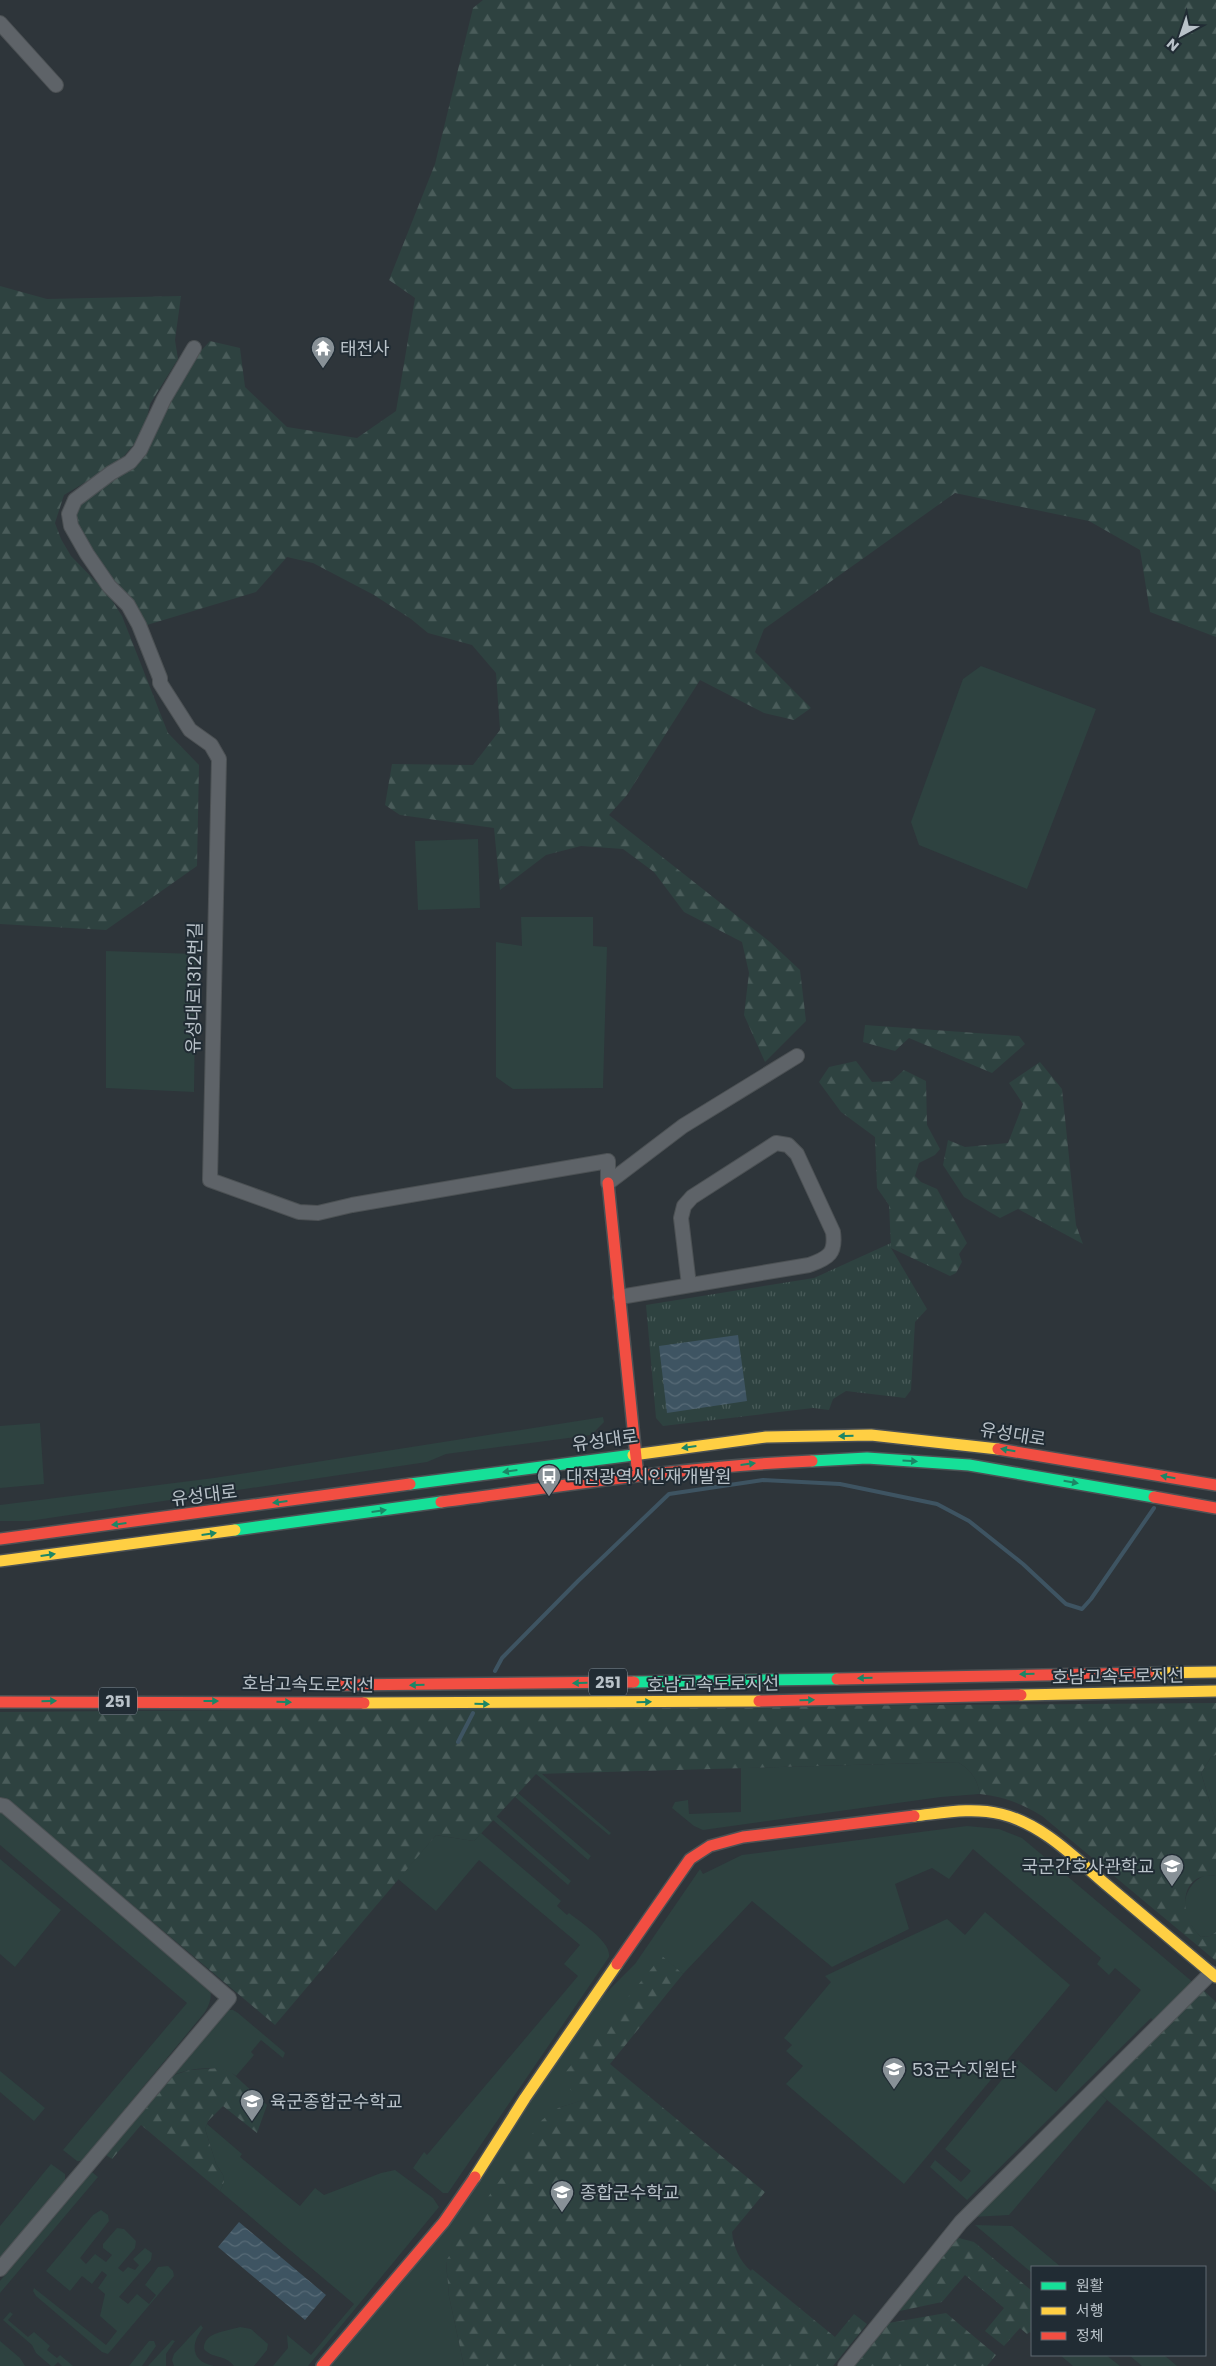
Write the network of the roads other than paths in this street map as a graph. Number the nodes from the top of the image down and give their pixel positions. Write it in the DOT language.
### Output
graph roads {
  1 [pos="0,23"];
  2 [pos="56,85"];
  3 [pos="194,348"];
  4 [pos="797,1056"];
  5 [pos="608,1183"];
  6 [pos="689,1286"];
  7 [pos="620,1297"];
  8 [pos="636,1454"];
  9 [pos="638,1476"];
  10 [pos="1216,1486"];
  11 [pos="1216,1508"];
  12 [pos="0,1539"];
  13 [pos="0,1562"];
  14 [pos="1216,1672"];
  15 [pos="329,1686"];
  16 [pos="1216,1692"];
  17 [pos="0,1702"];
  18 [pos="0,1805"];
  19 [pos="1213,1975"];
  20 [pos="0,2269"];
  21 [pos="322,2366"];
  22 [pos="844,2366"];
  1 -- 2 [label="street"];
  3 -- 5 [label="street, 유성대로1312번길"];
  4 -- 5 [label="street"];
  5 -- 7 [label="main road, 유성대로1312번길"];
  6 -- 6 [label="street"];
  6 -- 7 [label="street"];
  7 -- 8 [label="main road, 유성대로1312번길"];
  8 -- 9 [label="main road, 유성대로1312번길"];
  10 -- 8 [label="main road, 유성대로, one-way"];
  8 -- 12 [label="main road, 유성대로, one-way"];
  9 -- 11 [label="main road, one-way"];
  13 -- 9 [label="main road, one-way"];
  14 -- 15 [label="main road, 호남고속도로지선 / 251, one-way"];
  17 -- 16 [label="main road, 호남고속도로지선 / 251, one-way"];
  18 -- 20 [label="street"];
  19 -- 21 [label="main road"];
  19 -- 22 [label="street"];
}
